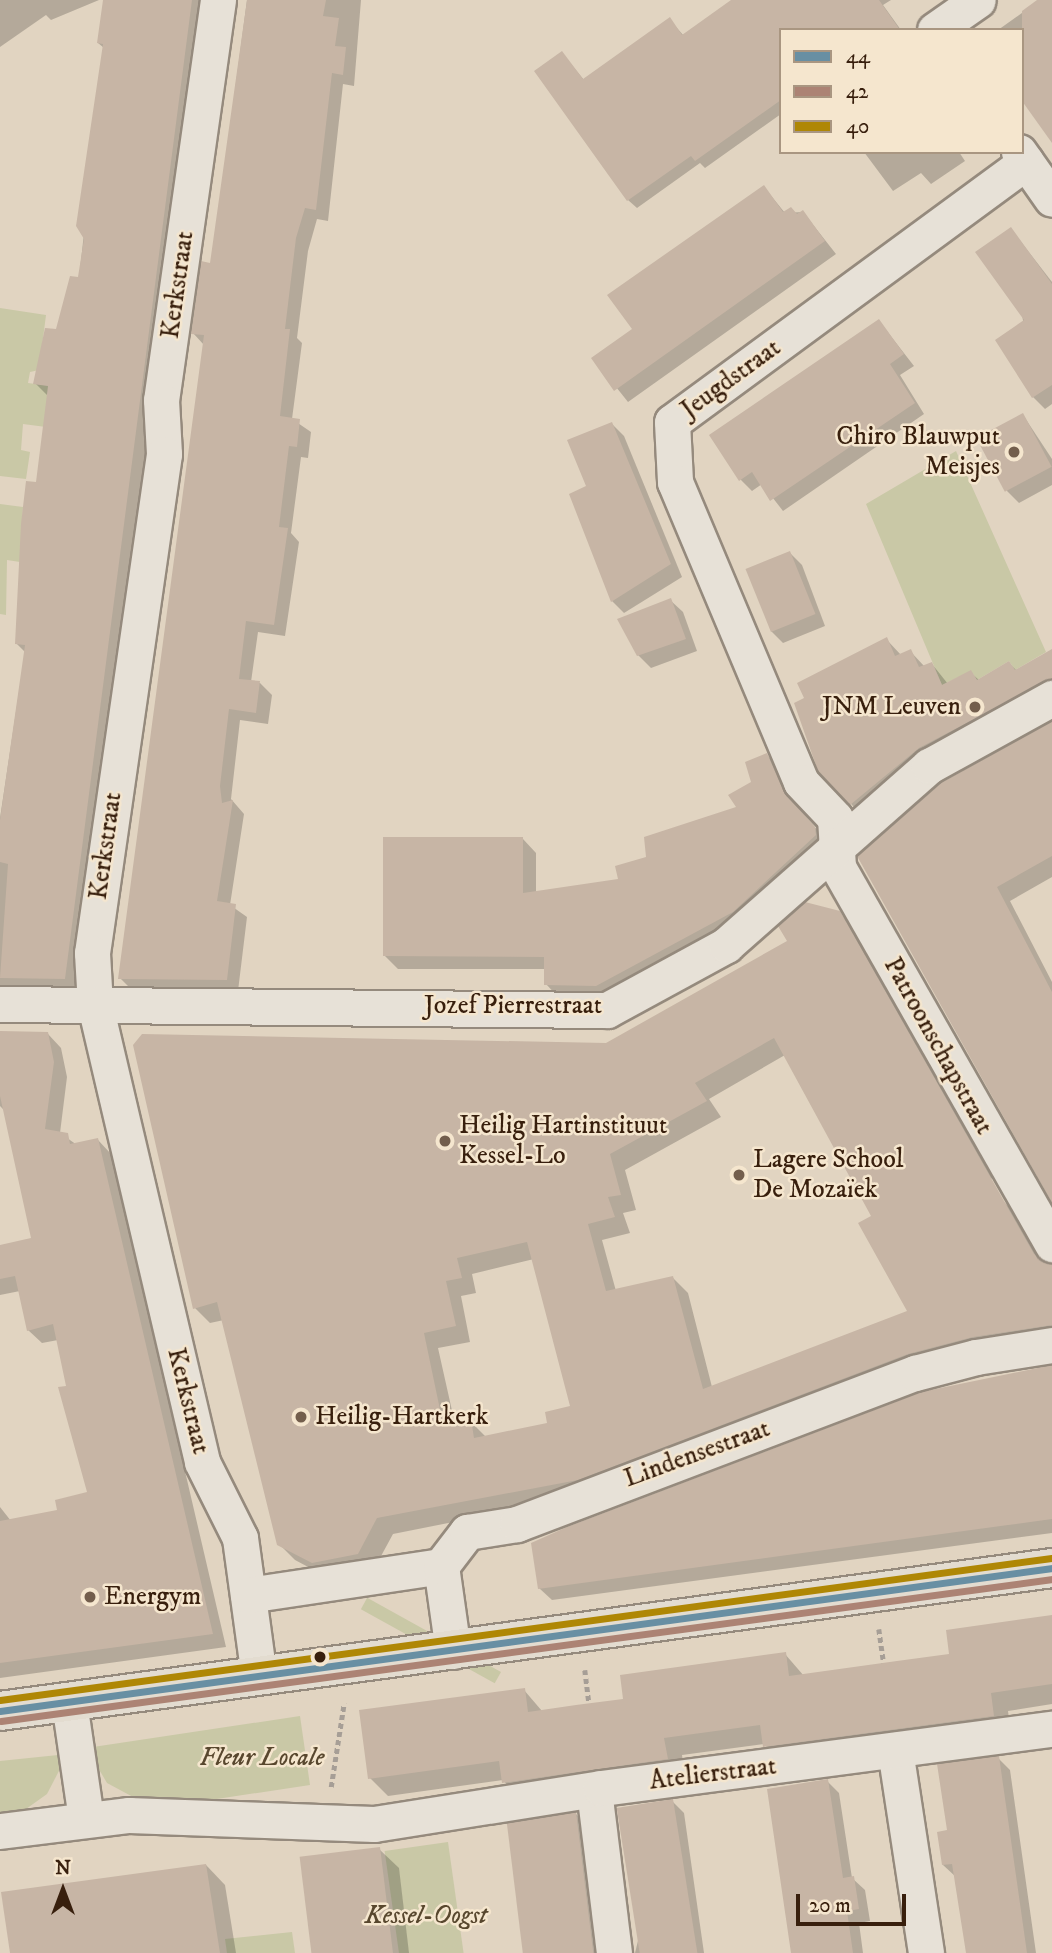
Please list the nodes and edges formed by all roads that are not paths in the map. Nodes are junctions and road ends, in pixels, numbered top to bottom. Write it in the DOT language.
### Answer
graph roads {
  1 [pos="218,0"];
  2 [pos="978,0"];
  3 [pos="938,28"];
  4 [pos="1022,157"];
  5 [pos="1052,199"];
  6 [pos="1052,698"];
  7 [pos="838,844"];
  8 [pos="0,1004"];
  9 [pos="95,1005"];
  10 [pos="1052,1244"];
  11 [pos="1052,1345"];
  12 [pos="441,1566"];
  13 [pos="1052,1568"];
  14 [pos="248,1595"];
  15 [pos="453,1651"];
  16 [pos="259,1676"];
  17 [pos="69,1702"];
  18 [pos="0,1712"];
  19 [pos="1052,1728"];
  20 [pos="895,1750"];
  21 [pos="594,1790"];
  22 [pos="86,1819"];
  23 [pos="0,1831"];
  24 [pos="614,1953"];
  25 [pos="926,1953"];
  1 -- 9 [label="street, Kerkstraat"];
  2 -- 3 [label="street"];
  4 -- 5 [label="street"];
  4 -- 7 [label="street, Jeugdstraat"];
  6 -- 7 [label="street, Jozef Pierrestraat"];
  7 -- 9 [label="street, Jozef Pierrestraat"];
  7 -- 10 [label="street, Patroonschapstraat"];
  8 -- 9 [label="street, Jozef Pierrestraat"];
  9 -- 14 [label="street, Kerkstraat"];
  11 -- 12 [label="street, Lindensestraat"];
  12 -- 14 [label="street"];
  12 -- 15 [label="street"];
  13 -- 15 [label="main road"];
  14 -- 16 [label="street, Kerkstraat"];
  15 -- 16 [label="main road"];
  16 -- 17 [label="main road"];
  17 -- 18 [label="main road"];
  17 -- 22 [label="street"];
  19 -- 20 [label="street, Atelierstraat"];
  20 -- 21 [label="street, Atelierstraat"];
  20 -- 25 [label="street"];
  21 -- 22 [label="street, Atelierstraat"];
  21 -- 24 [label="street"];
  22 -- 23 [label="street, Atelierstraat"];
}
